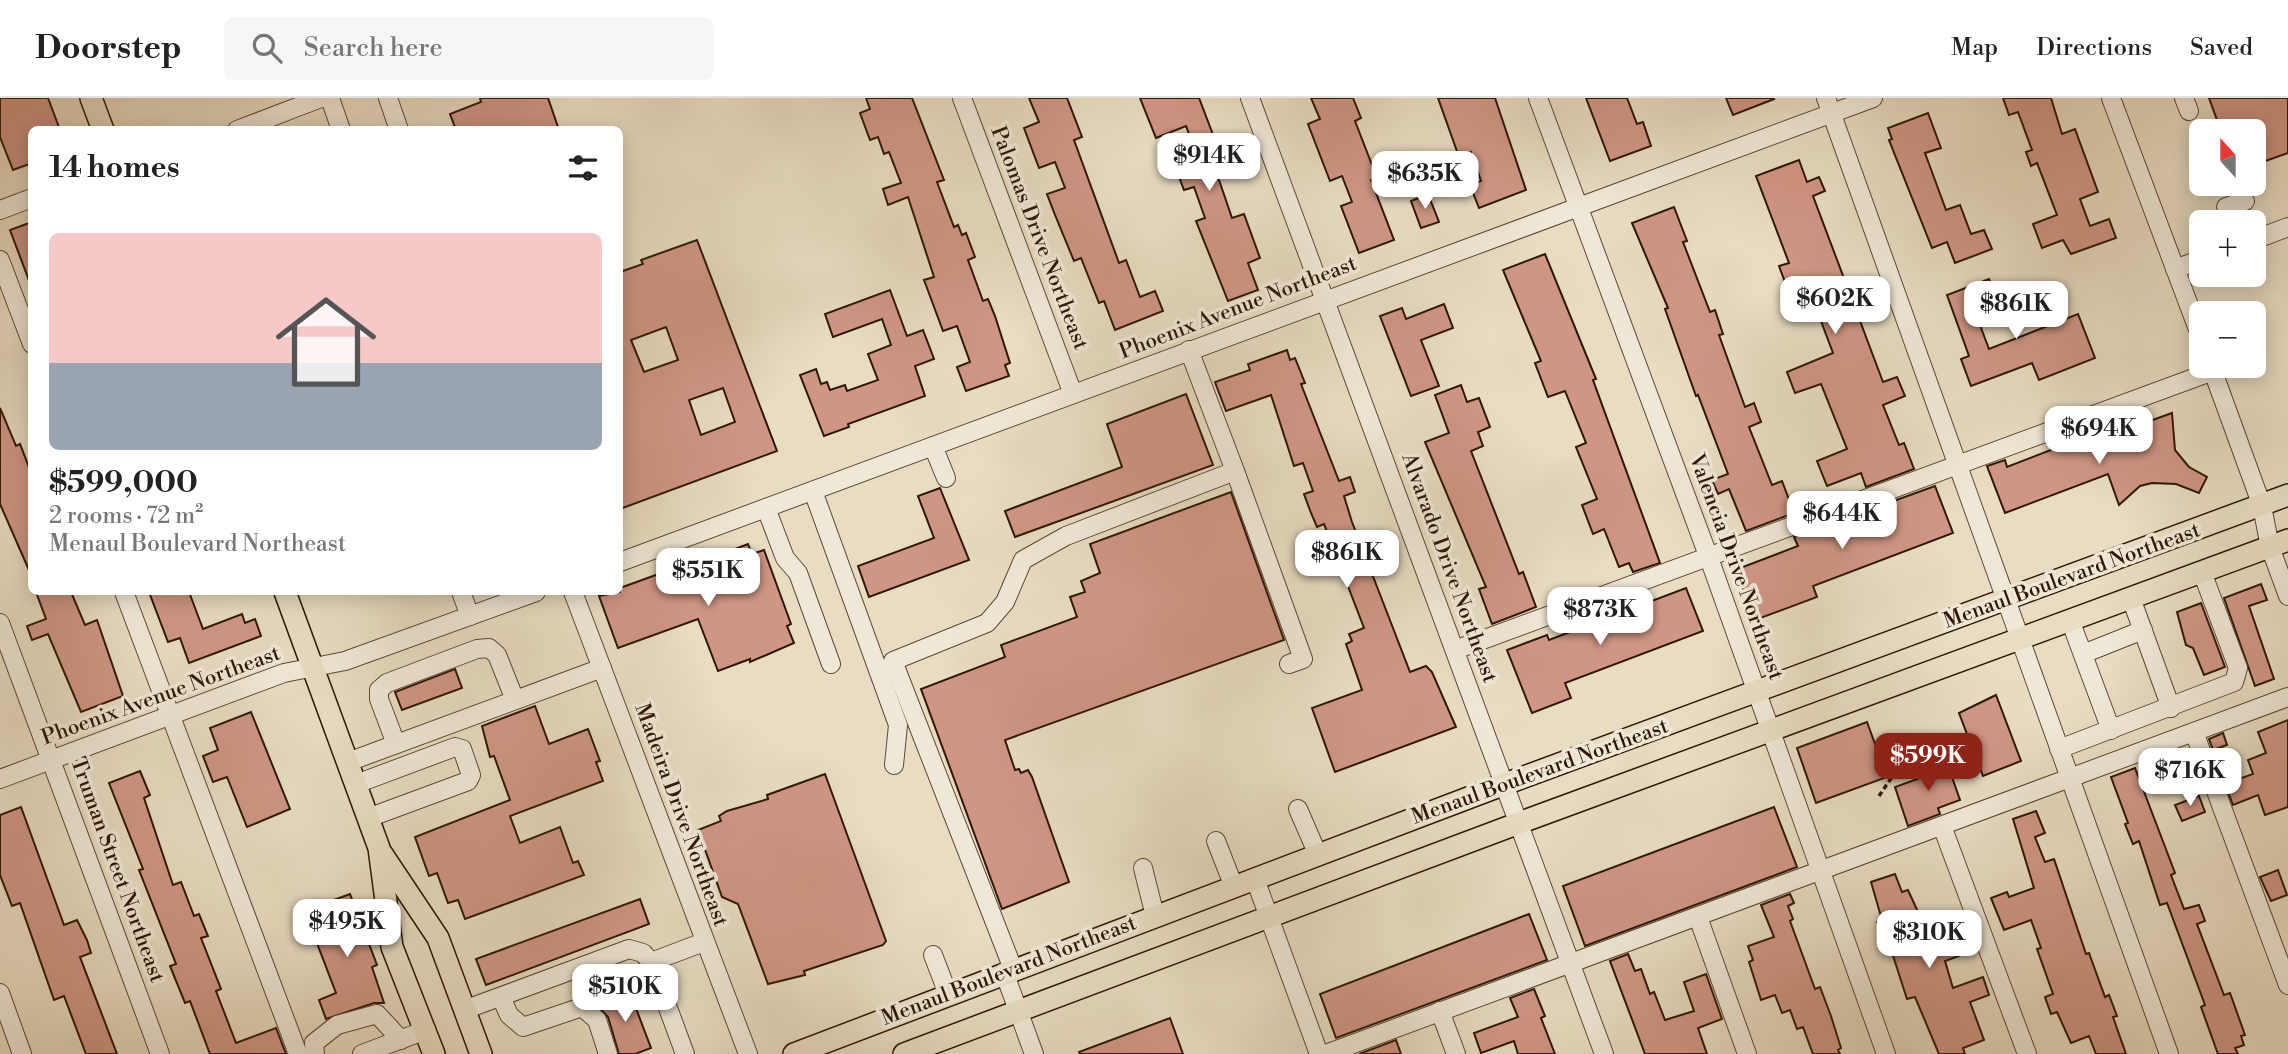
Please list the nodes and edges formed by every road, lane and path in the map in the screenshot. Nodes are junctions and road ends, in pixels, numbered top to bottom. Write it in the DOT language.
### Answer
graph roads {
  1 [pos="91,98"];
  2 [pos="321,98"];
  3 [pos="330,98"];
  4 [pos="388,98"];
  5 [pos="962,98"];
  6 [pos="1250,98"];
  7 [pos="1538,98"];
  8 [pos="1873,98"];
  9 [pos="2111,98"];
  10 [pos="1829,106"];
  11 [pos="102,126"];
  12 [pos="248,126"];
  13 [pos="340,126"];
  14 [pos="398,126"];
  15 [pos="28,200"];
  16 [pos="2245,201"];
  17 [pos="1578,208"];
  18 [pos="2226,208"];
  19 [pos="0,210"];
  20 [pos="2288,227"];
  21 [pos="2266,235"];
  22 [pos="0,260"];
  23 [pos="2189,264"];
  24 [pos="2175,269"];
  25 [pos="1326,299"];
  26 [pos="2189,306"];
  27 [pos="28,334"];
  28 [pos="1189,350"];
  29 [pos="2189,378"];
  30 [pos="2215,378"];
  31 [pos="1073,394"];
  32 [pos="933,446"];
  33 [pos="1958,465"];
  34 [pos="1235,471"];
  35 [pos="946,478"];
  36 [pos="813,491"];
  37 [pos="2288,495"];
  38 [pos="2262,506"];
  39 [pos="766,508"];
  40 [pos="2279,544"];
  41 [pos="1709,558"];
  42 [pos="623,561"];
  43 [pos="2202,572"];
  44 [pos="125,595"];
  45 [pos="286,595"];
  46 [pos="462,595"];
  47 [pos="528,595"];
  48 [pos="574,595"];
  49 [pos="2288,596"];
  50 [pos="2131,598"];
  51 [pos="2007,599"];
  52 [pos="470,616"];
  53 [pos="2070,620"];
  54 [pos="0,623"];
  55 [pos="2143,630"];
  56 [pos="2020,638"];
  57 [pos="1455,650"];
  58 [pos="2083,654"];
  59 [pos="831,664"];
  60 [pos="1289,664"];
  61 [pos="315,667"];
  62 [pos="601,668"];
  63 [pos="1757,693"];
  64 [pos="2288,697"];
  65 [pos="515,700"];
  66 [pos="2171,708"];
  67 [pos="170,716"];
  68 [pos="2111,730"];
  69 [pos="1770,732"];
  70 [pos="2194,732"];
  71 [pos="396,744"];
  72 [pos="2059,748"];
  73 [pos="52,759"];
  74 [pos="348,762"];
  75 [pos="894,765"];
  76 [pos="1896,771"];
  77 [pos="2070,778"];
  78 [pos="0,779"];
  79 [pos="356,784"];
  80 [pos="1505,784"];
  81 [pos="1879,796"];
  82 [pos="1298,810"];
  83 [pos="368,818"];
  84 [pos="1519,823"];
  85 [pos="1942,826"];
  86 [pos="1216,841"];
  87 [pos="379,848"];
  88 [pos="1318,855"];
  89 [pos="1143,868"];
  90 [pos="1819,872"];
  91 [pos="1255,879"];
  92 [pos="1234,887"];
  93 [pos="1155,916"];
  94 [pos="1698,917"];
  95 [pos="1269,918"];
  96 [pos="704,942"];
  97 [pos="933,955"];
  98 [pos="651,962"];
  99 [pos="1570,963"];
  100 [pos="1009,971"];
  101 [pos="2288,985"];
  102 [pos="0,993"];
  103 [pos="948,994"];
  104 [pos="501,997"];
  105 [pos="464,1010"];
  106 [pos="1016,1010"];
  107 [pos="1440,1011"];
  108 [pos="881,1019"];
  109 [pos="426,1030"];
  110 [pos="401,1040"];
  111 [pos="679,1052"];
  112 [pos="22,1054"];
  113 [pos="160,1054"];
  114 [pos="298,1054"];
  115 [pos="315,1054"];
  116 [pos="362,1054"];
  117 [pos="434,1054"];
  118 [pos="481,1054"];
  119 [pos="608,1054"];
  120 [pos="748,1054"];
  121 [pos="794,1054"];
  122 [pos="832,1054"];
  123 [pos="904,1054"];
  124 [pos="1034,1054"];
  125 [pos="1319,1054"];
  126 [pos="1326,1054"];
  127 [pos="1456,1054"];
  128 [pos="1604,1054"];
  129 [pos="1747,1054"];
  130 [pos="1886,1054"];
  131 [pos="2027,1054"];
  132 [pos="2169,1054"];
  1 -- 11 [label="main road"];
  2 -- 12 [label="street"];
  3 -- 13 [label="street"];
  4 -- 14 [label="street"];
  5 -- 31 [label="street, Palomas Drive Northeast"];
  6 -- 25 [label="street, Alvarado Drive Northeast"];
  7 -- 17 [label="street, Valencia Drive Northeast"];
  8 -- 10 [label="street, Phoenix Avenue Northeast"];
  9 -- 24 [label="street"];
  10 -- 17 [label="street, Phoenix Avenue Northeast"];
  10 -- 33 [label="street"];
  15 -- 19 [label="street"];
  16 -- 18 [label="street"];
  17 -- 25 [label="street, Phoenix Avenue Northeast"];
  17 -- 41 [label="street, Valencia Drive Northeast"];
  20 -- 21 [label="street"];
  22 -- 27 [label="street"];
  23 -- 24 [label="street"];
  24 -- 26 [label="street"];
  25 -- 28 [label="street, Phoenix Avenue Northeast"];
  25 -- 57 [label="street, Alvarado Drive Northeast"];
  28 -- 31 [label="street, Phoenix Avenue Northeast"];
  28 -- 34 [label="street"];
  29 -- 33 [label="street"];
  30 -- 38 [label="street"];
  31 -- 32 [label="street, Phoenix Avenue Northeast"];
  32 -- 35 [label="street"];
  32 -- 36 [label="street, Phoenix Avenue Northeast"];
  33 -- 41 [label="street"];
  33 -- 51 [label="street"];
  34 -- 60 [label="street"];
  34 -- 100 [label="street"];
  36 -- 39 [label="street, Phoenix Avenue Northeast"];
  36 -- 75 [label="street"];
  37 -- 38 [label="main road, Menaul Boulevard Northeast"];
  38 -- 40 [label="street"];
  38 -- 51 [label="main road, Menaul Boulevard Northeast"];
  39 -- 42 [label="street, Phoenix Avenue Northeast"];
  39 -- 59 [label="street"];
  40 -- 43 [label="main road, Menaul Boulevard Northeast"];
  40 -- 49 [label="street"];
  41 -- 57 [label="street"];
  41 -- 63 [label="street, Valencia Drive Northeast"];
  43 -- 50 [label="main road, Menaul Boulevard Northeast"];
  43 -- 66 [label="street"];
  44 -- 67 [label="street"];
  45 -- 61 [label="main road"];
  46 -- 52 [label="street"];
  47 -- 52 [label="street, Phoenix Avenue Northeast"];
  48 -- 62 [label="street, Madeira Drive Northeast"];
  50 -- 53 [label="main road, Menaul Boulevard Northeast"];
  50 -- 55 [label="street"];
  51 -- 56 [label="street"];
  51 -- 63 [label="main road, Menaul Boulevard Northeast"];
  52 -- 61 [label="street, Phoenix Avenue Northeast"];
  53 -- 56 [label="main road, Menaul Boulevard Northeast"];
  53 -- 58 [label="street"];
  54 -- 73 [label="street, Truman Street Northeast"];
  55 -- 58 [label="street"];
  55 -- 66 [label="street"];
  56 -- 69 [label="main road, Menaul Boulevard Northeast"];
  56 -- 72 [label="street"];
  57 -- 80 [label="street, Alvarado Drive Northeast"];
  58 -- 68 [label="street"];
  61 -- 67 [label="street, Phoenix Avenue Northeast"];
  61 -- 74 [label="main road"];
  62 -- 65 [label="street"];
  62 -- 96 [label="street, Madeira Drive Northeast"];
  63 -- 69 [label="street, Valencia Drive Northeast"];
  63 -- 80 [label="main road, Menaul Boulevard Northeast"];
  64 -- 70 [label="street"];
  65 -- 71 [label="street"];
  65 -- 71 [label="street"];
  66 -- 68 [label="street"];
  67 -- 73 [label="street, Phoenix Avenue Northeast"];
  67 -- 114 [label="street"];
  68 -- 72 [label="street"];
  69 -- 84 [label="main road, Menaul Boulevard Northeast"];
  69 -- 90 [label="street, Valencia Drive Northeast"];
  70 -- 77 [label="street"];
  70 -- 101 [label="street"];
  71 -- 74 [label="street"];
  72 -- 77 [label="street"];
  73 -- 78 [label="street, Phoenix Avenue Northeast"];
  73 -- 113 [label="street, Truman Street Northeast"];
  74 -- 79 [label="main road"];
  76 -- 81 [label="path"];
  77 -- 85 [label="street"];
  77 -- 132 [label="street"];
  79 -- 83 [label="main road"];
  79 -- 83 [label="street"];
  80 -- 84 [label="street, Alvarado Drive Northeast"];
  80 -- 88 [label="main road, Menaul Boulevard Northeast"];
  82 -- 88 [label="street"];
  83 -- 87 [label="main road"];
  84 -- 95 [label="main road, Menaul Boulevard Northeast"];
  84 -- 99 [label="street, Alvarado Drive Northeast"];
  85 -- 90 [label="street"];
  85 -- 131 [label="street"];
  86 -- 92 [label="street"];
  87 -- 105 [label="main road"];
  87 -- 109 [label="main road"];
  88 -- 91 [label="main road, Menaul Boulevard Northeast"];
  89 -- 93 [label="street"];
  90 -- 94 [label="street"];
  90 -- 130 [label="street, Valencia Drive Northeast"];
  91 -- 92 [label="main road, Menaul Boulevard Northeast"];
  91 -- 95 [label="street"];
  92 -- 93 [label="main road, Menaul Boulevard Northeast"];
  93 -- 100 [label="main road, Menaul Boulevard Northeast"];
  94 -- 99 [label="street"];
  94 -- 129 [label="street"];
  95 -- 106 [label="main road, Menaul Boulevard Northeast"];
  95 -- 125 [label="street"];
  96 -- 98 [label="street"];
  96 -- 120 [label="street, Madeira Drive Northeast"];
  97 -- 103 [label="street"];
  98 -- 104 [label="street"];
  98 -- 111 [label="street"];
  99 -- 107 [label="street"];
  99 -- 128 [label="street, Alvarado Drive Northeast"];
  100 -- 103 [label="main road, Menaul Boulevard Northeast"];
  100 -- 106 [label="street"];
  102 -- 112 [label="street"];
  103 -- 108 [label="main road, Menaul Boulevard Northeast"];
  104 -- 105 [label="street"];
  104 -- 119 [label="street"];
  105 -- 118 [label="main road"];
  106 -- 123 [label="main road, Menaul Boulevard Northeast"];
  106 -- 124 [label="street"];
  107 -- 126 [label="street"];
  107 -- 127 [label="street"];
  108 -- 121 [label="main road, Menaul Boulevard Northeast"];
  108 -- 122 [label="main road"];
  109 -- 110 [label="street"];
  109 -- 117 [label="main road"];
  110 -- 115 [label="street"];
  110 -- 116 [label="street"];
}
